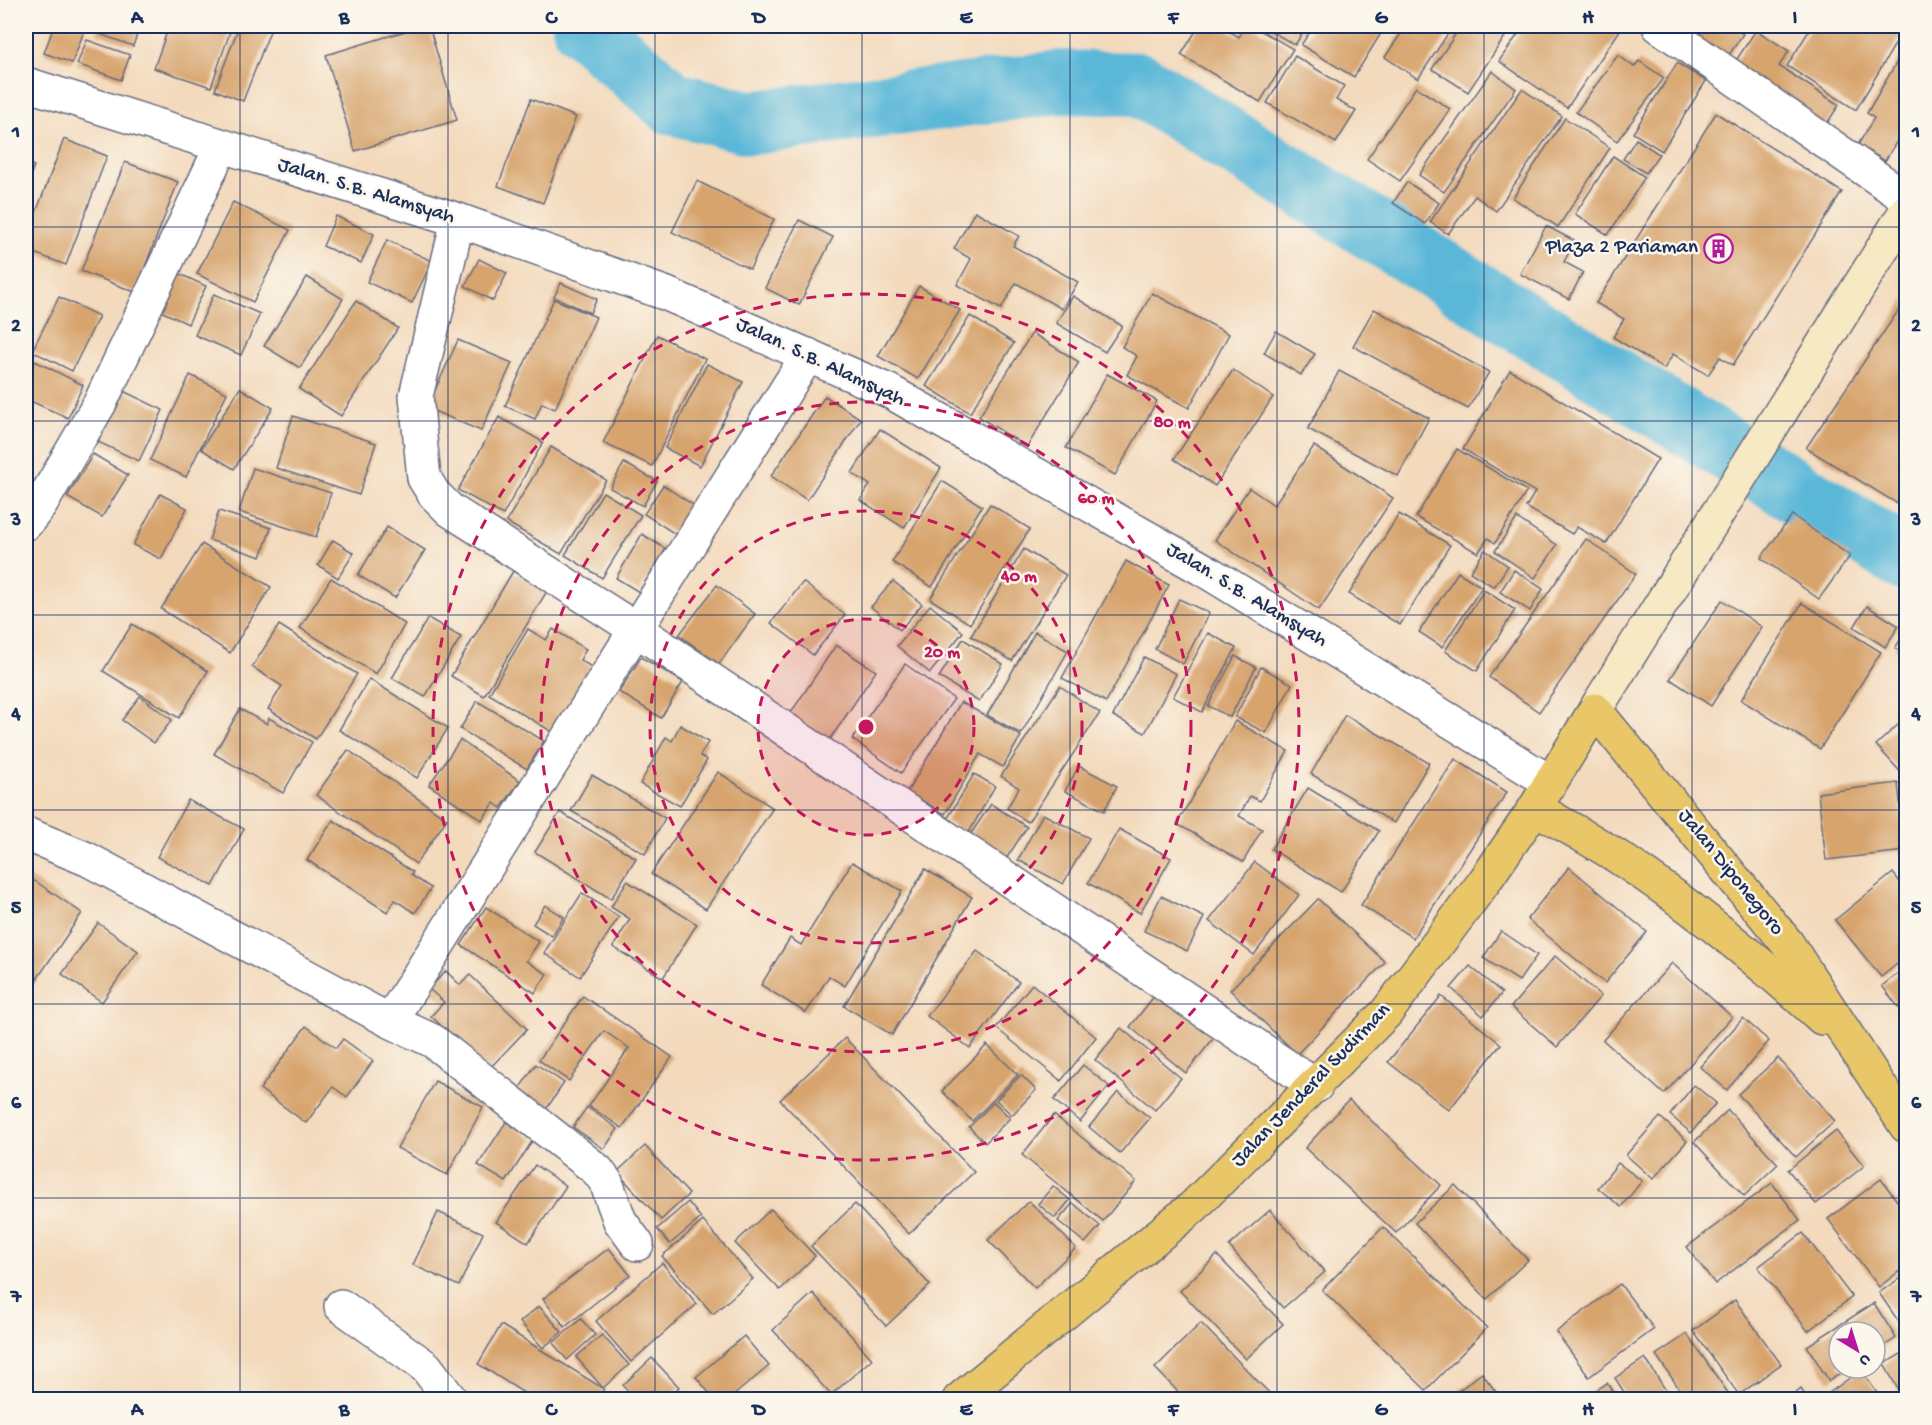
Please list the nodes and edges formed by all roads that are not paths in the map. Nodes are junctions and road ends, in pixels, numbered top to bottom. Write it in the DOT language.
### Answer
graph roads {
  1 [pos="1659,26"];
  2 [pos="26,84"];
  3 [pos="221,147"];
  4 [pos="1906,198"];
  5 [pos="1906,211"];
  6 [pos="458,220"];
  7 [pos="808,355"];
  8 [pos="26,523"];
  9 [pos="637,630"];
  10 [pos="1595,710"];
  11 [pos="1542,795"];
  12 [pos="26,834"];
  13 [pos="390,1021"];
  14 [pos="1853,1044"];
  15 [pos="1316,1086"];
  16 [pos="1906,1126"];
  17 [pos="637,1244"];
  18 [pos="341,1306"];
  19 [pos="451,1400"];
  20 [pos="959,1400"];
  1 -- 4 [label="street"];
  2 -- 3 [label="street, Jalan. S.B. Alamsyah"];
  3 -- 6 [label="street, Jalan. S.B. Alamsyah"];
  3 -- 8 [label="street"];
  5 -- 10 [label="main road"];
  6 -- 7 [label="street, Jalan. S.B. Alamsyah"];
  6 -- 9 [label="street"];
  7 -- 9 [label="street"];
  7 -- 11 [label="street, Jalan. S.B. Alamsyah"];
  9 -- 13 [label="street"];
  9 -- 15 [label="street"];
  10 -- 11 [label="main road, Jalan Jenderal Sudirman"];
  10 -- 14 [label="main road, Jalan Diponegoro"];
  11 -- 14 [label="main road, Jalan Diponegoro"];
  11 -- 15 [label="main road, Jalan Jenderal Sudirman"];
  12 -- 13 [label="street"];
  13 -- 17 [label="street"];
  14 -- 16 [label="main road, Jalan Diponegoro"];
  15 -- 20 [label="main road, Jalan Jenderal Sudirman"];
  18 -- 19 [label="street"];
}
